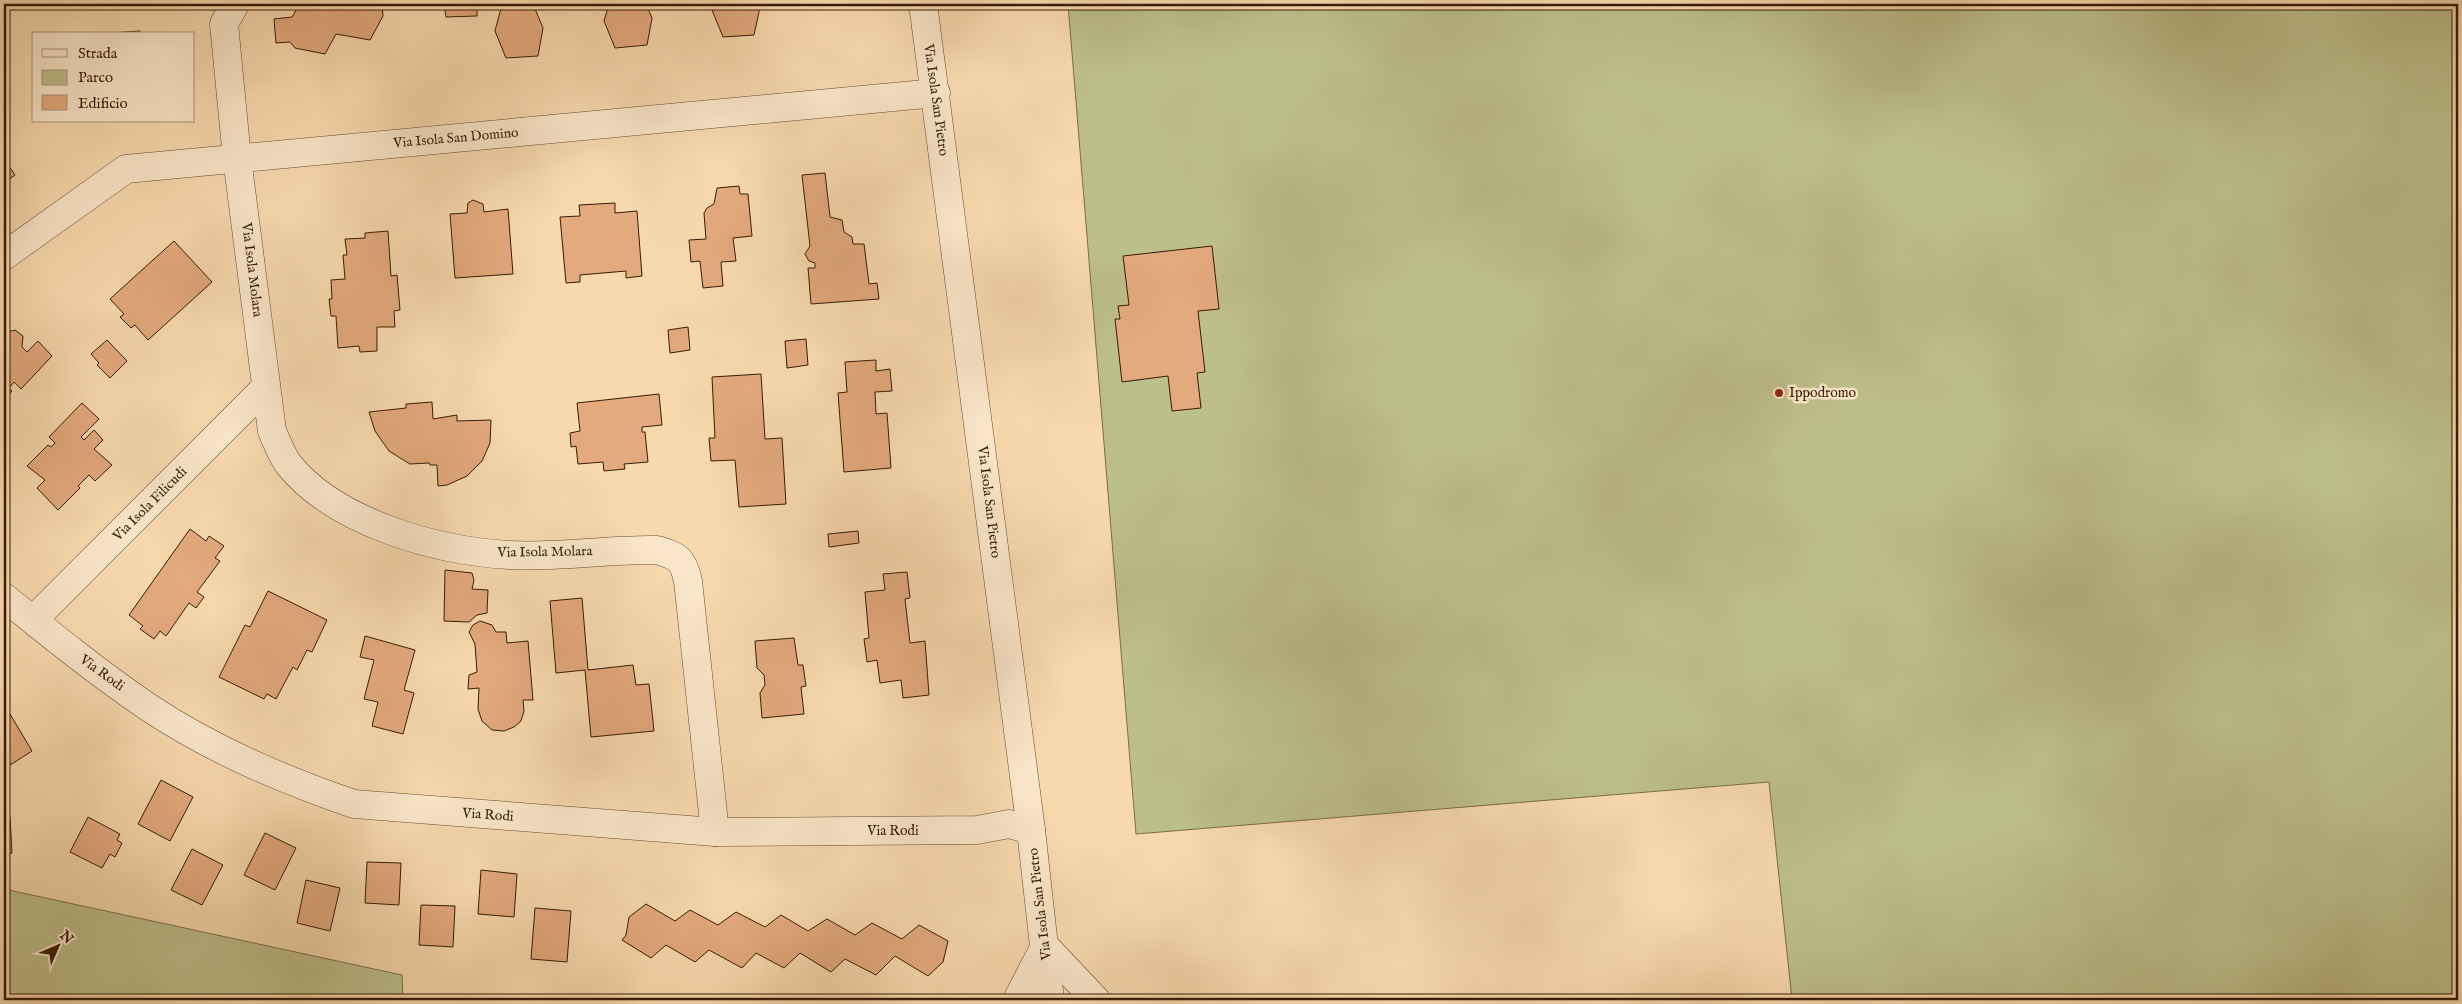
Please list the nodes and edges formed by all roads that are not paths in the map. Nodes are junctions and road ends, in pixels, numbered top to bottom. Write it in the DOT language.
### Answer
graph roads {
  1 [pos="235,4"];
  2 [pos="923,4"];
  3 [pos="936,92"];
  4 [pos="237,158"];
  5 [pos="4,256"];
  6 [pos="266,388"];
  7 [pos="4,597"];
  8 [pos="33,620"];
  9 [pos="1031,830"];
  10 [pos="715,832"];
  11 [pos="1045,946"];
  12 [pos="1017,1000"];
  13 [pos="1050,1000"];
  14 [pos="1096,1000"];
  1 -- 4 [label="street, Via Isola Molara"];
  2 -- 3 [label="street, Via Isola San Pietro"];
  3 -- 4 [label="street, Via Isola San Domino"];
  3 -- 9 [label="street, Via Isola San Pietro"];
  4 -- 5 [label="street, Via Isola San Domino"];
  4 -- 6 [label="street, Via Isola Molara"];
  6 -- 8 [label="street, Via Isola Filicudi"];
  6 -- 10 [label="street, Via Isola Molara"];
  7 -- 8 [label="street, Via Rodi"];
  8 -- 10 [label="street, Via Rodi"];
  9 -- 10 [label="street, Via Rodi"];
  9 -- 11 [label="street, Via Isola San Pietro"];
  11 -- 12 [label="street"];
  11 -- 13 [label="street, Via Isola San Pietro"];
  11 -- 14 [label="street"];
}
